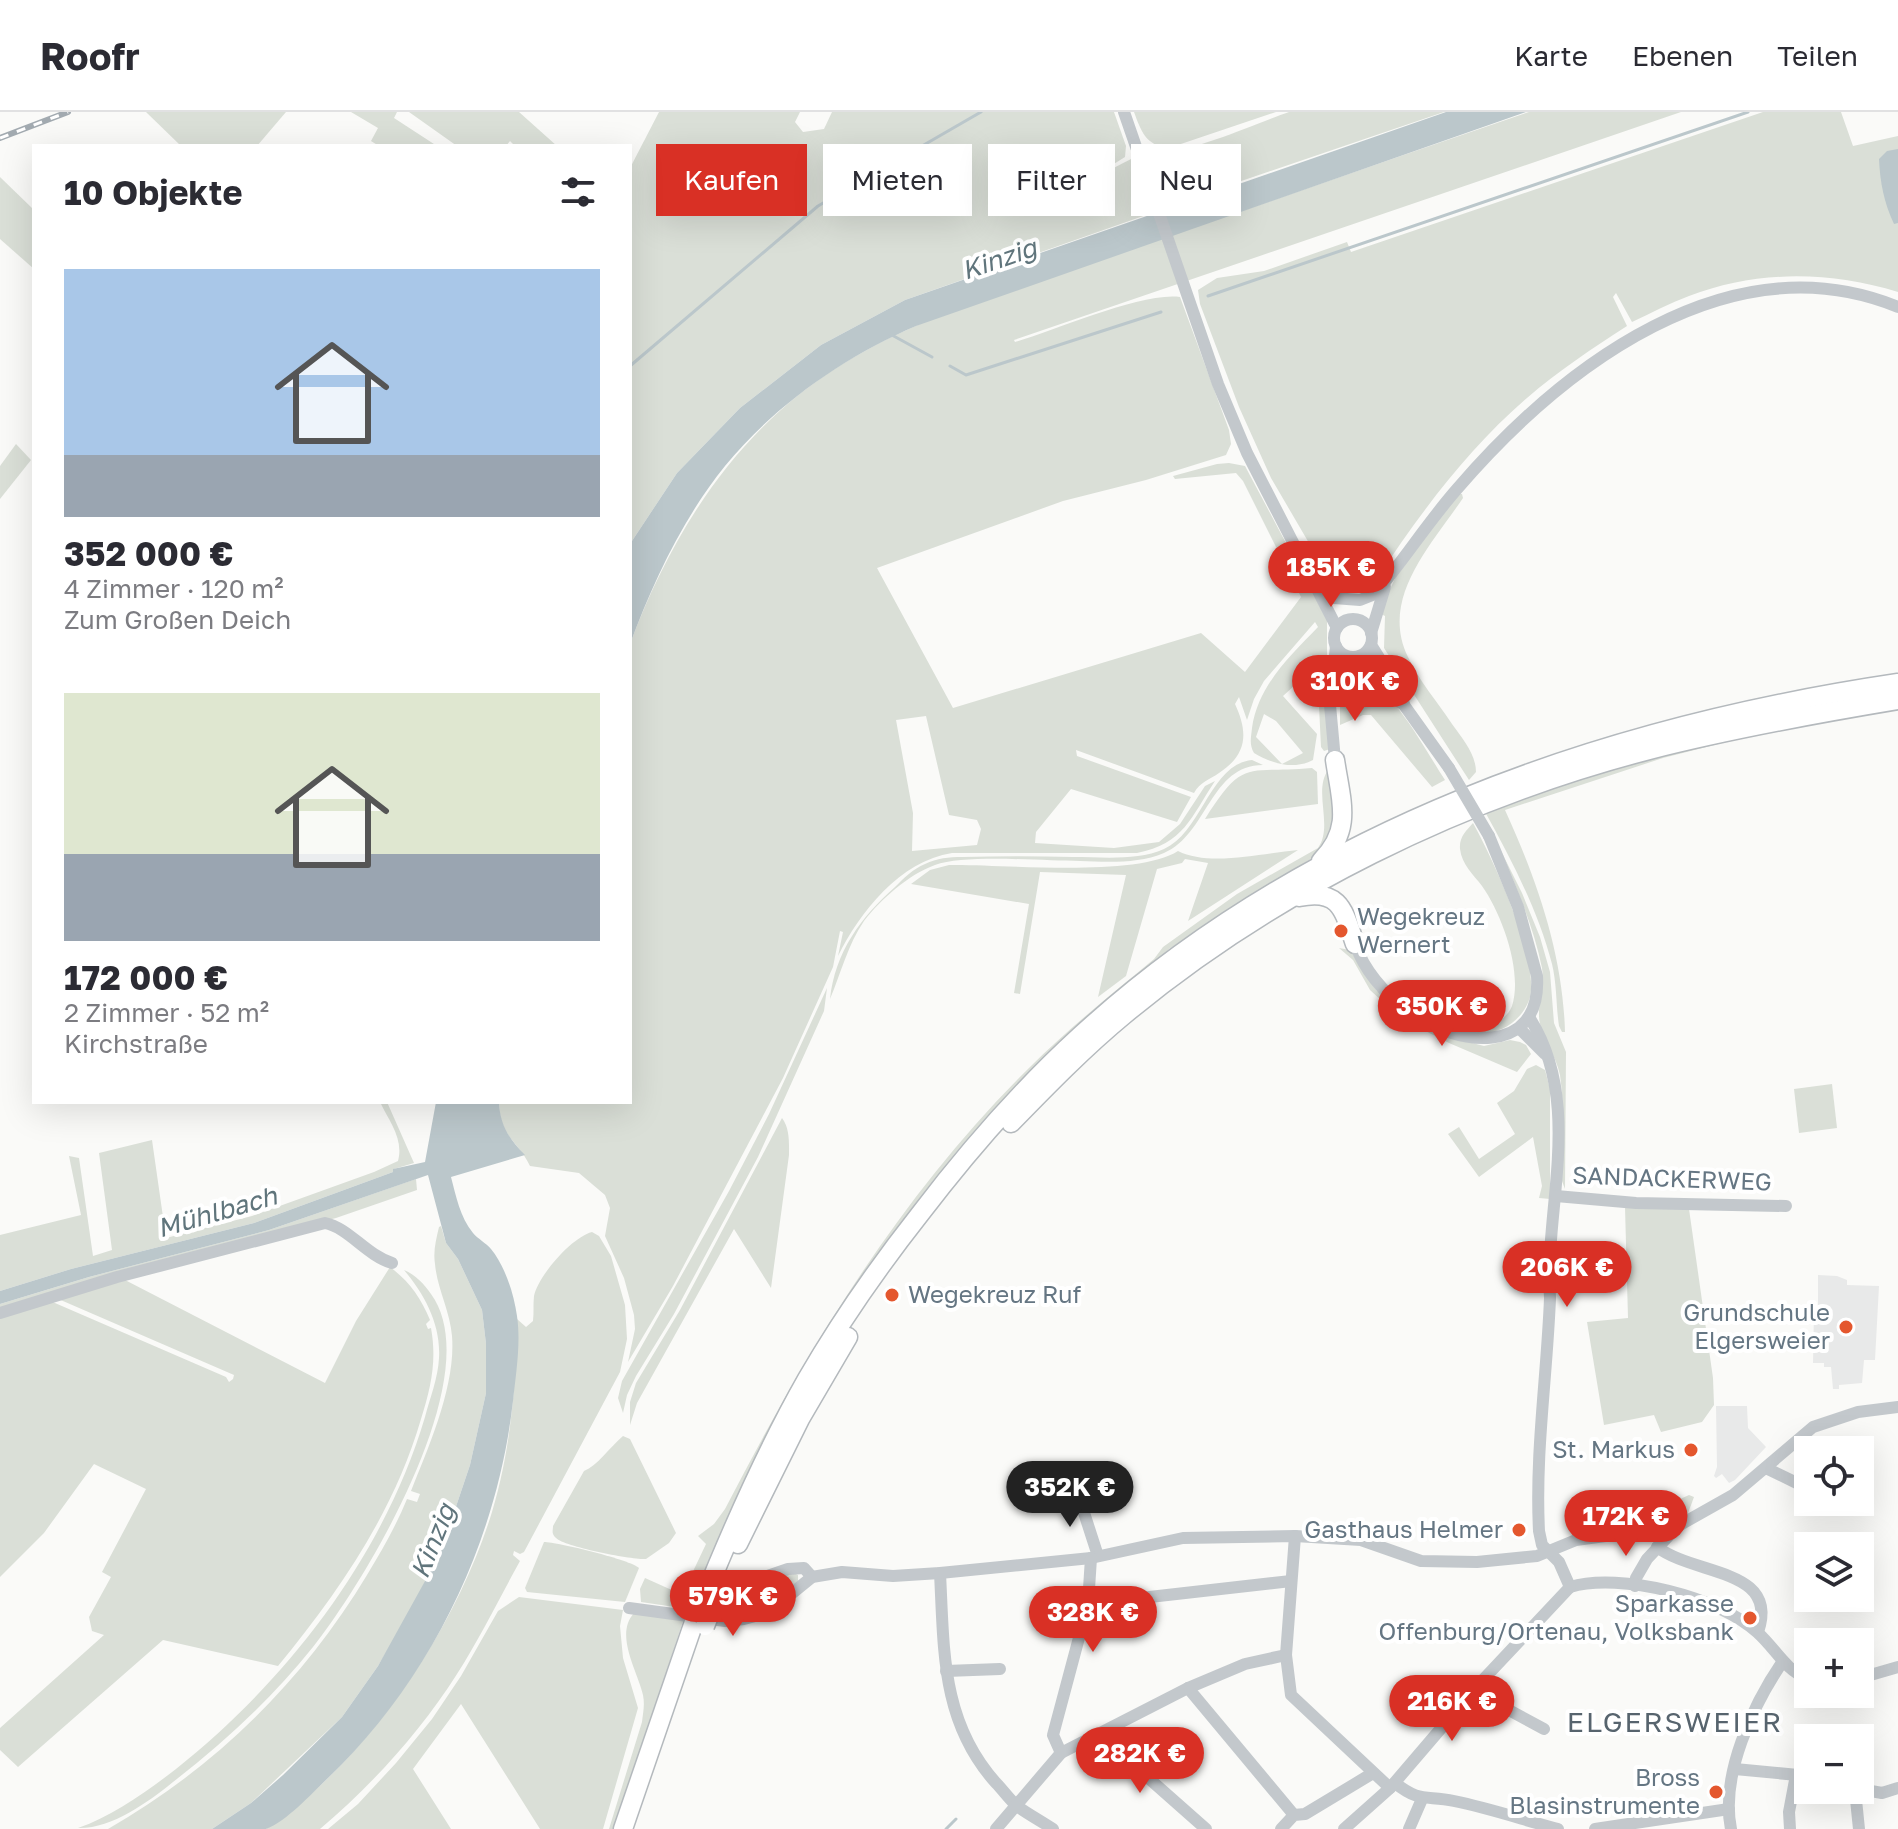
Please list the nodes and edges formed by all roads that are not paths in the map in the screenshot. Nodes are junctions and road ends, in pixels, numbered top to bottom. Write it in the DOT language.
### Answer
graph roads {
  1 [pos="1124,112"];
  2 [pos="1898,307"];
  3 [pos="1311,573"];
  4 [pos="1389,577"];
  5 [pos="1375,594"];
  6 [pos="1334,598"];
  7 [pos="1353,620"];
  8 [pos="1337,628"];
  9 [pos="1371,639"];
  10 [pos="1336,646"];
  11 [pos="1357,657"];
  12 [pos="1374,672"];
  13 [pos="1343,678"];
  14 [pos="1898,683"];
  15 [pos="1898,700"];
  16 [pos="1404,705"];
  17 [pos="1335,760"];
  18 [pos="1313,870"];
  19 [pos="1289,899"];
  20 [pos="1355,944"];
  21 [pos="1529,1017"];
  22 [pos="1519,1028"];
  23 [pos="1546,1055"];
  24 [pos="1556,1196"];
  25 [pos="1786,1206"];
  26 [pos="392,1263"];
  27 [pos="0,1313"];
  28 [pos="1898,1407"];
  29 [pos="1766,1468"];
  30 [pos="1794,1482"];
  31 [pos="1077,1491"];
  32 [pos="1295,1536"];
  33 [pos="1667,1536"];
  34 [pos="1657,1547"];
  35 [pos="1548,1552"];
  36 [pos="1094,1557"];
  37 [pos="940,1573"];
  38 [pos="812,1577"];
  39 [pos="744,1580"];
  40 [pos="1291,1581"];
  41 [pos="1635,1586"];
  42 [pos="1570,1587"];
  43 [pos="1088,1604"];
  44 [pos="707,1605"];
  45 [pos="629,1608"];
  46 [pos="700,1624"];
  47 [pos="1758,1632"];
  48 [pos="1286,1655"];
  49 [pos="1783,1661"];
  50 [pos="1898,1667"];
  51 [pos="1000,1669"];
  52 [pos="946,1671"];
  53 [pos="1794,1672"];
  54 [pos="1874,1674"];
  55 [pos="1188,1688"];
  56 [pos="1476,1688"];
  57 [pos="1544,1729"];
  58 [pos="1102,1734"];
  59 [pos="1061,1753"];
  60 [pos="1735,1769"];
  61 [pos="1373,1773"];
  62 [pos="1794,1774"];
  63 [pos="1393,1786"];
  64 [pos="1898,1788"];
  65 [pos="1874,1792"];
  66 [pos="1794,1798"];
  67 [pos="1422,1799"];
  68 [pos="1858,1804"];
  69 [pos="1016,1805"];
  70 [pos="1729,1809"];
  71 [pos="1294,1815"];
  72 [pos="1683,1822"];
  73 [pos="1631,1826"];
  74 [pos="623,1829"];
  75 [pos="635,1829"];
  76 [pos="996,1829"];
  77 [pos="1053,1829"];
  78 [pos="1206,1829"];
  79 [pos="1281,1829"];
  80 [pos="1344,1829"];
  81 [pos="1409,1829"];
  82 [pos="1558,1829"];
  83 [pos="1595,1829"];
  84 [pos="1731,1829"];
  85 [pos="1790,1829"];
  86 [pos="1859,1829"];
  1 -- 3 [label="street"];
  2 -- 4 [label="street"];
  3 -- 6 [label="street"];
  3 -- 8 [label="street"];
  4 -- 5 [label="street"];
  4 -- 9 [label="street"];
  5 -- 6 [label="street"];
  5 -- 7 [label="street"];
  6 -- 7 [label="street"];
  7 -- 8 [label="street"];
  7 -- 9 [label="street"];
  8 -- 10 [label="street"];
  9 -- 11 [label="street"];
  9 -- 16 [label="street"];
  10 -- 11 [label="street"];
  10 -- 17 [label="street"];
  11 -- 12 [label="street"];
  11 -- 13 [label="street"];
  12 -- 13 [label="street"];
  12 -- 16 [label="street"];
  13 -- 17 [label="street"];
  14 -- 18 [label="highway"];
  15 -- 19 [label="highway"];
  16 -- 21 [label="street, bridge"];
  17 -- 18 [label="highway"];
  18 -- 44 [label="highway"];
  19 -- 20 [label="highway"];
  19 -- 44 [label="highway"];
  20 -- 22 [label="street"];
  21 -- 22 [label="street"];
  21 -- 23 [label="street"];
  22 -- 23 [label="street"];
  23 -- 24 [label="street"];
  24 -- 25 [label="street, SANDACKERWEG"];
  24 -- 35 [label="street"];
  26 -- 27 [label="street"];
  28 -- 29 [label="street"];
  29 -- 30 [label="street"];
  29 -- 33 [label="street"];
  31 -- 36 [label="street"];
  32 -- 35 [label="street"];
  32 -- 36 [label="street"];
  32 -- 40 [label="street"];
  33 -- 34 [label="street"];
  33 -- 35 [label="street"];
  34 -- 41 [label="street"];
  34 -- 47 [label="street"];
  35 -- 42 [label="street"];
  36 -- 37 [label="street"];
  36 -- 43 [label="street"];
  37 -- 38 [label="street"];
  37 -- 52 [label="street"];
  38 -- 39 [label="street"];
  38 -- 45 [label="street"];
  40 -- 43 [label="street"];
  40 -- 48 [label="street"];
  41 -- 42 [label="street"];
  41 -- 47 [label="street"];
  42 -- 56 [label="street"];
  43 -- 59 [label="street"];
  44 -- 46 [label="highway, bridge"];
  46 -- 74 [label="highway"];
  46 -- 75 [label="highway"];
  47 -- 49 [label="street"];
  48 -- 55 [label="street"];
  48 -- 61 [label="street"];
  49 -- 53 [label="street"];
  49 -- 60 [label="street"];
  50 -- 54 [label="street"];
  51 -- 52 [label="street"];
  52 -- 69 [label="street"];
  55 -- 58 [label="street"];
  55 -- 71 [label="street"];
  56 -- 57 [label="street"];
  56 -- 63 [label="street"];
  58 -- 59 [label="street"];
  58 -- 78 [label="street"];
  59 -- 69 [label="street"];
  60 -- 62 [label="street"];
  60 -- 70 [label="street"];
  61 -- 63 [label="street"];
  61 -- 71 [label="street"];
  63 -- 67 [label="street"];
  63 -- 80 [label="street"];
  64 -- 65 [label="street"];
  66 -- 85 [label="street"];
  67 -- 81 [label="street"];
  67 -- 82 [label="street"];
  68 -- 86 [label="street"];
  69 -- 76 [label="street"];
  69 -- 77 [label="street"];
  70 -- 72 [label="street"];
  70 -- 84 [label="street"];
  71 -- 79 [label="street"];
  72 -- 73 [label="street"];
  73 -- 83 [label="street"];
}
